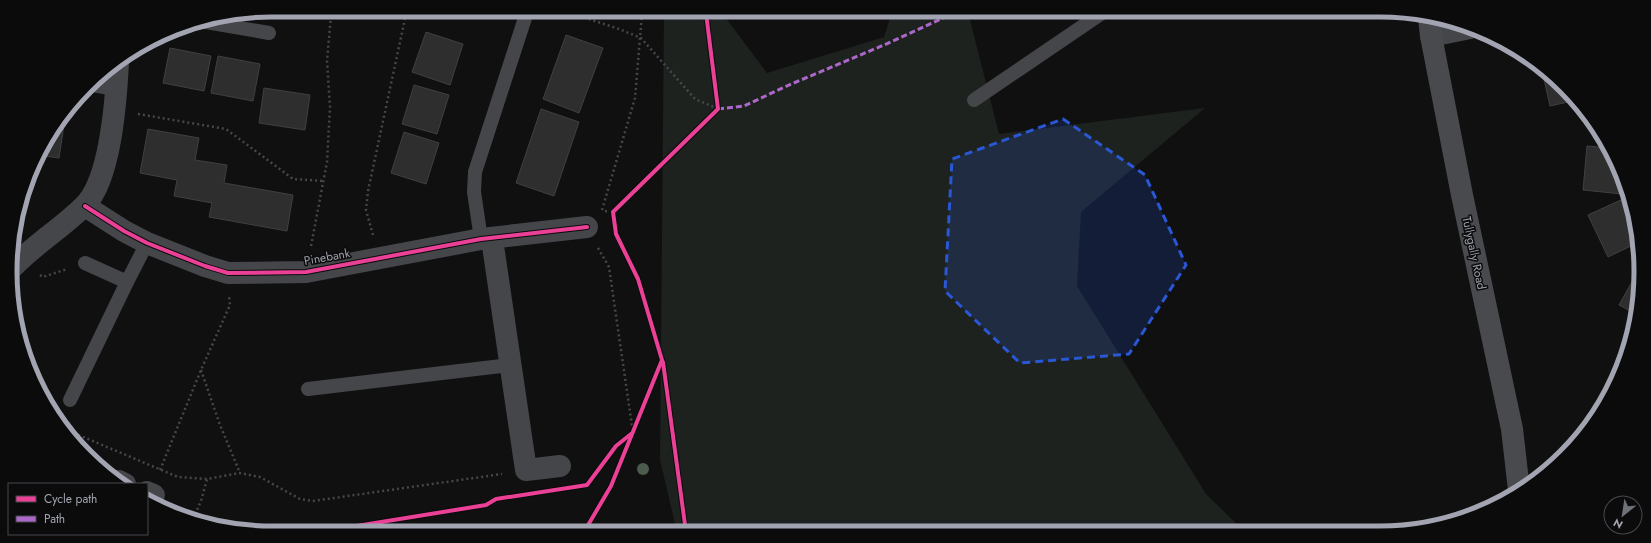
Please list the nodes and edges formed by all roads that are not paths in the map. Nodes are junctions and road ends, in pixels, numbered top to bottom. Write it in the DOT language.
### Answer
graph roads {
  1 [pos="1096,17"];
  2 [pos="525,18"];
  3 [pos="215,24"];
  4 [pos="1430,26"];
  5 [pos="1448,27"];
  6 [pos="269,33"];
  7 [pos="117,70"];
  8 [pos="96,88"];
  9 [pos="115,100"];
  10 [pos="974,100"];
  11 [pos="85,206"];
  12 [pos="587,227"];
  13 [pos="487,239"];
  14 [pos="147,243"];
  15 [pos="18,261"];
  16 [pos="85,263"];
  17 [pos="127,282"];
  18 [pos="510,365"];
  19 [pos="308,389"];
  20 [pos="70,400"];
  21 [pos="560,466"];
  22 [pos="1518,485"];
  1 -- 10 [label="lane"];
  2 -- 13 [label="lane"];
  3 -- 6 [label="lane"];
  4 -- 5 [label="street"];
  4 -- 22 [label="street, Tullygally Road"];
  7 -- 9 [label="street"];
  8 -- 9 [label="lane"];
  9 -- 11 [label="street"];
  11 -- 14 [label="street, Pinebank"];
  11 -- 15 [label="street"];
  12 -- 13 [label="street, Pinebank"];
  13 -- 14 [label="street, Pinebank"];
  13 -- 18 [label="street"];
  14 -- 17 [label="lane"];
  16 -- 17 [label="lane"];
  17 -- 20 [label="lane"];
  18 -- 19 [label="lane"];
  18 -- 21 [label="street"];
}
